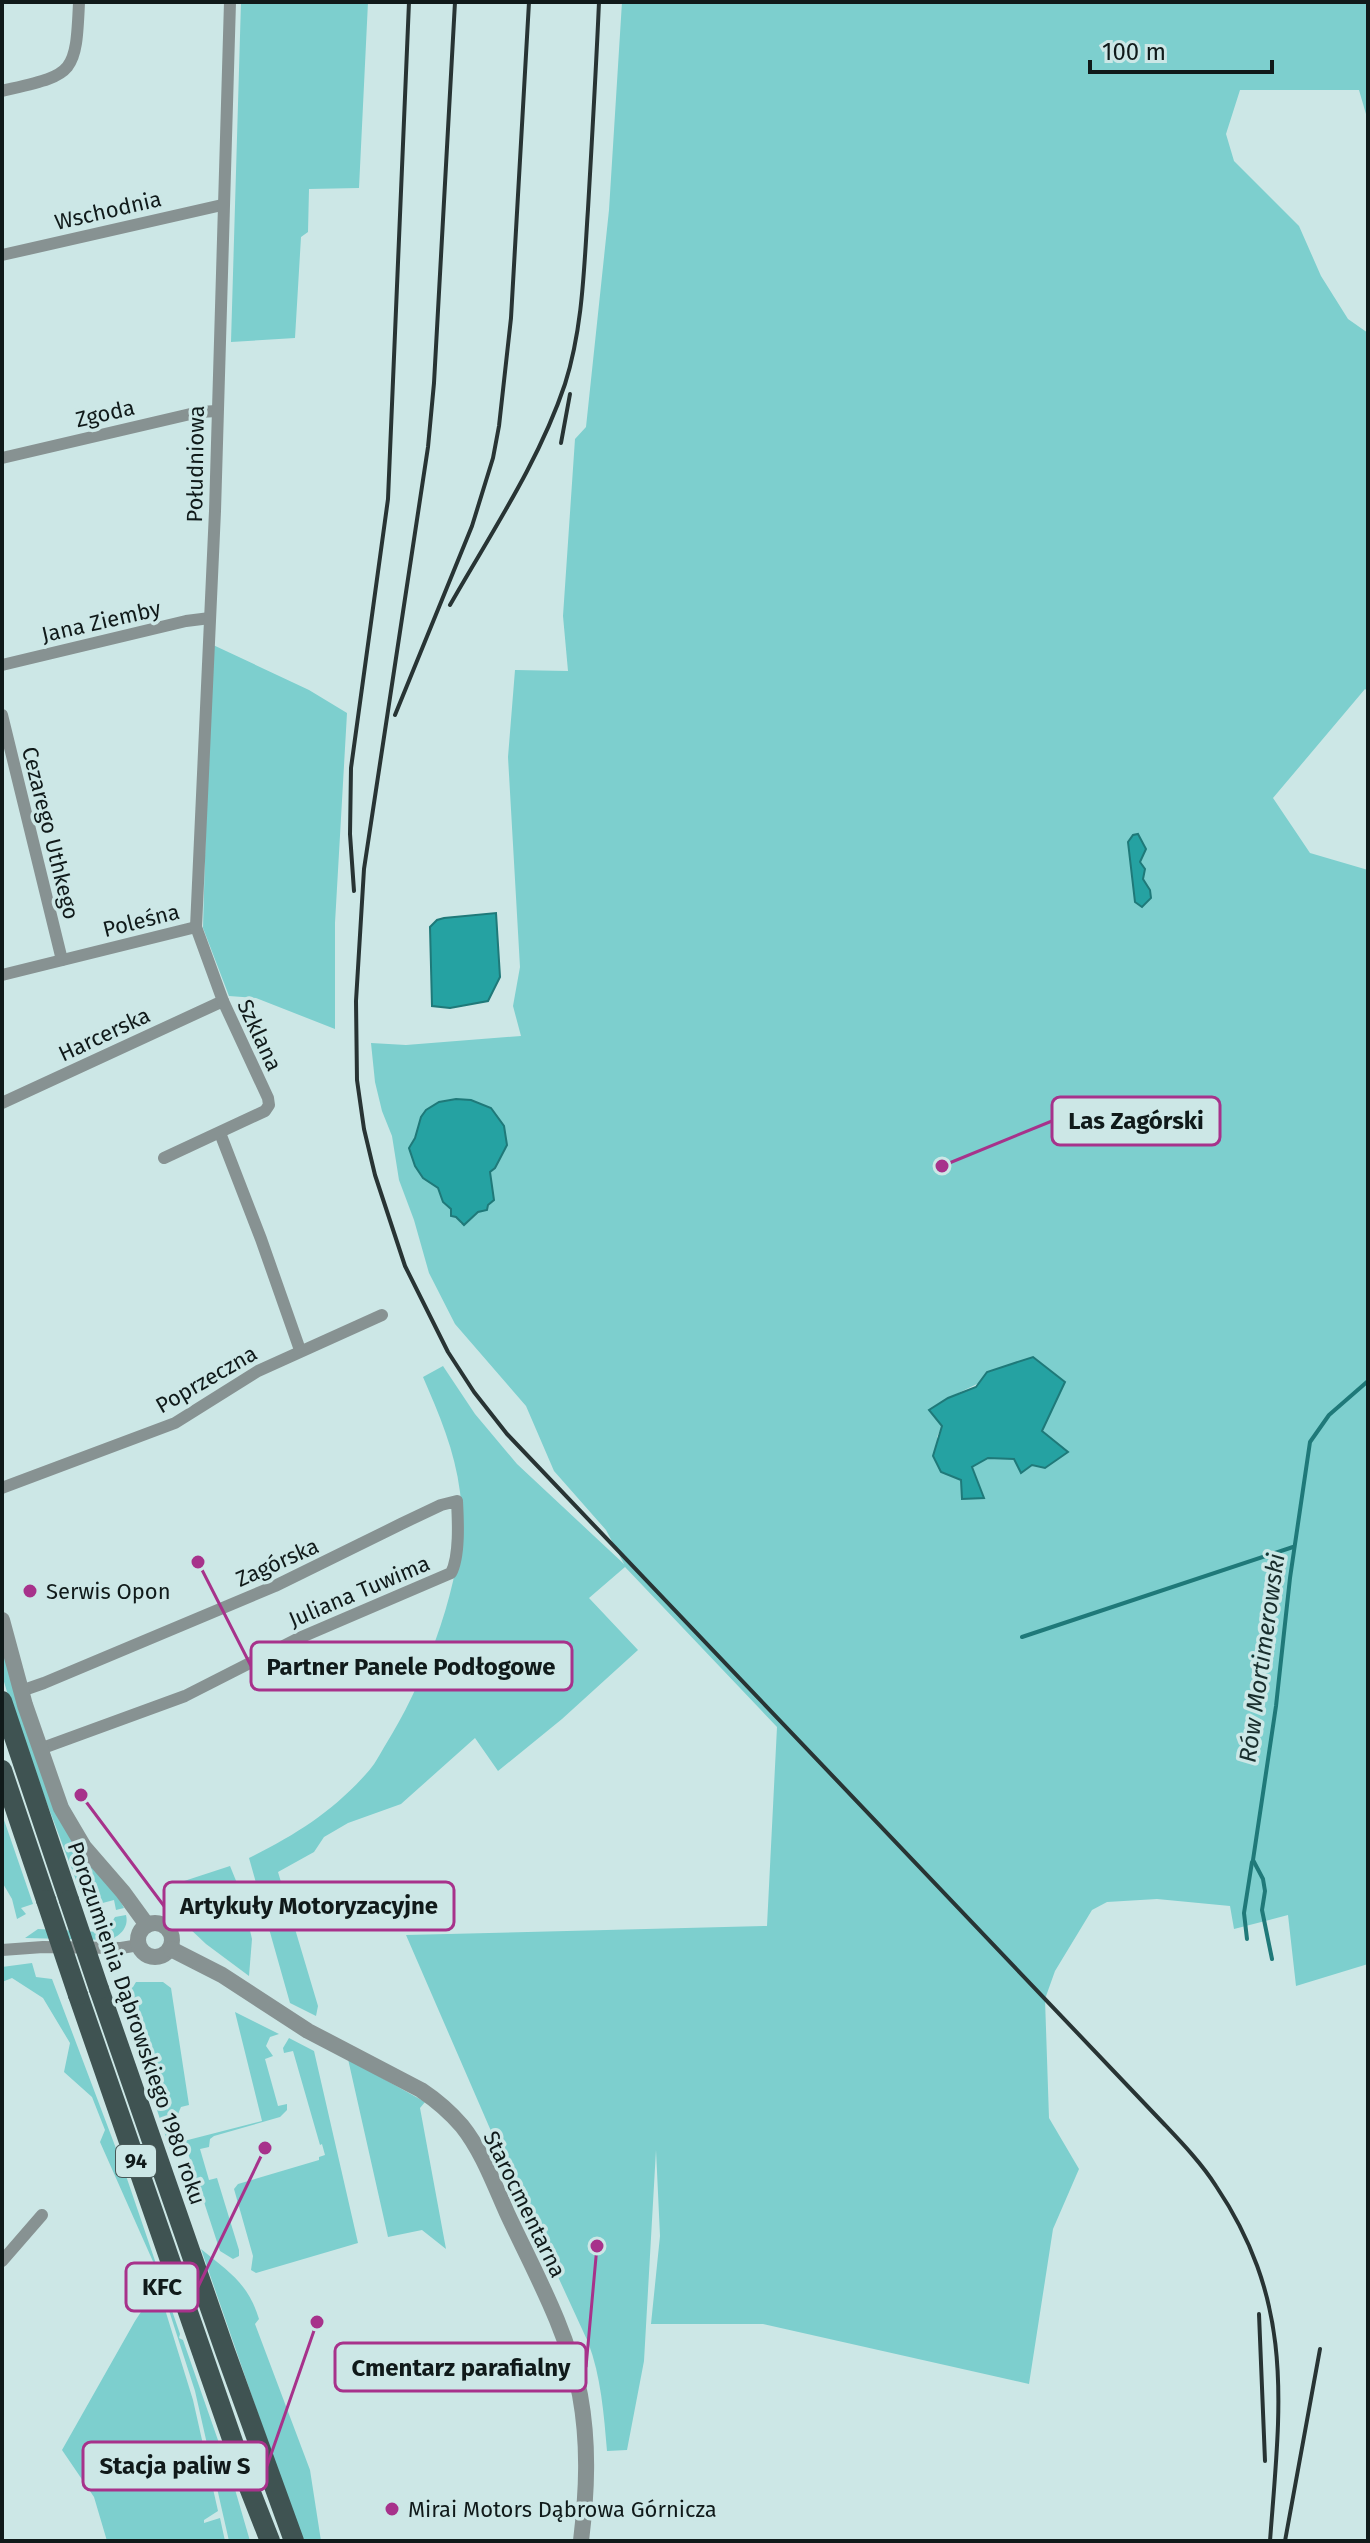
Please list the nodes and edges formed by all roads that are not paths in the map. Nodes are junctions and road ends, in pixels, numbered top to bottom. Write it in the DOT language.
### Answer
graph roads {
  1 [pos="79,2"];
  2 [pos="230,2"];
  3 [pos="2,91"];
  4 [pos="222,205"];
  5 [pos="2,255"];
  6 [pos="217,411"];
  7 [pos="2,458"];
  8 [pos="210,618"];
  9 [pos="2,665"];
  10 [pos="2,715"];
  11 [pos="196,927"];
  12 [pos="62,960"];
  13 [pos="2,975"];
  14 [pos="223,1001"];
  15 [pos="2,1103"];
  16 [pos="220,1133"];
  17 [pos="164,1158"];
  18 [pos="382,1315"];
  19 [pos="300,1350"];
  20 [pos="2,1488"];
  21 [pos="457,1501"];
  22 [pos="2,1620"];
  23 [pos="21,1691"];
  24 [pos="2,1701"];
  25 [pos="40,1749"];
  26 [pos="2,1770"];
  27 [pos="2,1790"];
  28 [pos="15,1809"];
  29 [pos="147,1925"];
  30 [pos="139,1945"];
  31 [pos="171,1949"];
  32 [pos="2,1950"];
  33 [pos="42,2215"];
  34 [pos="2,2261"];
  35 [pos="248,2485"];
  36 [pos="257,2541"];
  37 [pos="270,2541"];
  38 [pos="294,2541"];
  39 [pos="581,2541"];
  1 -- 3 [label="street"];
  2 -- 4 [label="street, Południowa"];
  4 -- 5 [label="street, Wschodnia"];
  4 -- 6 [label="street, Południowa"];
  6 -- 7 [label="street, Zgoda"];
  6 -- 8 [label="street, Południowa"];
  8 -- 9 [label="street, Jana Ziemby"];
  8 -- 11 [label="street, Południowa"];
  10 -- 12 [label="street, Cezarego Uthkego"];
  11 -- 12 [label="street, Poleśna"];
  11 -- 14 [label="street, Szklana"];
  12 -- 13 [label="street, Poleśna"];
  14 -- 15 [label="street, Harcerska"];
  14 -- 16 [label="street, Szklana"];
  16 -- 17 [label="street, Szklana"];
  16 -- 19 [label="street"];
  18 -- 19 [label="street, Poprzeczna"];
  19 -- 20 [label="street, Poprzeczna"];
  21 -- 23 [label="street, Zagórska"];
  21 -- 25 [label="street, Juliana Tuwima"];
  22 -- 23 [label="street"];
  23 -- 25 [label="street"];
  24 -- 38 [label="main road, Porozumienia Dąbrowskiego 1980 roku / 94, bridge"];
  25 -- 29 [label="street"];
  26 -- 28 [label="main road, Porozumienia Dąbrowskiego 1980 roku / 94"];
  27 -- 28 [label="main road"];
  28 -- 35 [label="main road, Porozumienia Dąbrowskiego 1980 roku / 94, bridge"];
  29 -- 30 [label="street"];
  29 -- 31 [label="street"];
  30 -- 31 [label="street"];
  30 -- 32 [label="street"];
  31 -- 39 [label="street, Starocmentarna"];
  33 -- 34 [label="street"];
  35 -- 36 [label="main road"];
  35 -- 37 [label="main road, Porozumienia Dąbrowskiego 1980 roku / 94"];
}
